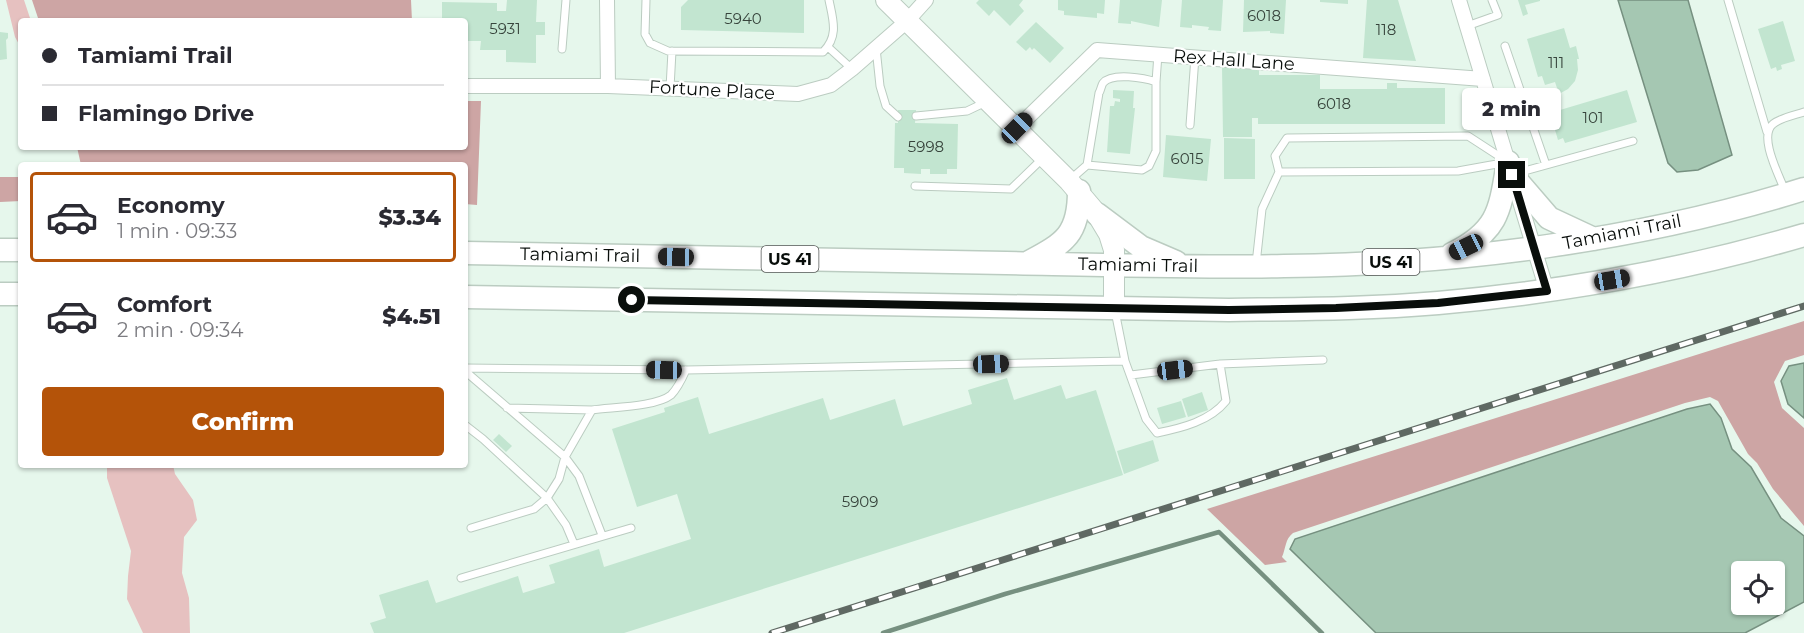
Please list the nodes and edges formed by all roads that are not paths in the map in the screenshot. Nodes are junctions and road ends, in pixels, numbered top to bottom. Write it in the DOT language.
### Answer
graph roads {
  1 [pos="566,0"];
  2 [pos="607,0"];
  3 [pos="646,0"];
  4 [pos="829,0"];
  5 [pos="886,0"];
  6 [pos="926,0"];
  7 [pos="1459,0"];
  8 [pos="1492,0"];
  9 [pos="1728,0"];
  10 [pos="907,21"];
  11 [pos="1467,26"];
  12 [pos="1505,46"];
  13 [pos="828,47"];
  14 [pos="876,48"];
  15 [pos="562,49"];
  16 [pos="672,51"];
  17 [pos="1158,54"];
  18 [pos="1195,57"];
  19 [pos="852,69"];
  20 [pos="1483,79"];
  21 [pos="1156,82"];
  22 [pos="468,86"];
  23 [pos="608,86"];
  24 [pos="670,88"];
  25 [pos="989,101"];
  26 [pos="1804,112"];
  27 [pos="916,116"];
  28 [pos="898,117"];
  29 [pos="1190,125"];
  30 [pos="1017,128"];
  31 [pos="1767,132"];
  32 [pos="1633,141"];
  33 [pos="1044,156"];
  34 [pos="1087,165"];
  35 [pos="1546,165"];
  36 [pos="1510,168"];
  37 [pos="1279,172"];
  38 [pos="915,186"];
  39 [pos="1074,186"];
  40 [pos="1795,192"];
  41 [pos="1097,214"];
  42 [pos="1804,235"];
  43 [pos="1594,238"];
  44 [pos="1534,249"];
  45 [pos="0,250"];
  46 [pos="18,250"];
  47 [pos="468,253"];
  48 [pos="1444,258"];
  49 [pos="1027,264"];
  50 [pos="1114,265"];
  51 [pos="1185,266"];
  52 [pos="1256,266"];
  53 [pos="1547,291"];
  54 [pos="0,294"];
  55 [pos="18,294"];
  56 [pos="468,297"];
  57 [pos="1114,308"];
  58 [pos="1323,360"];
  59 [pos="1125,361"];
  60 [pos="1220,364"];
  61 [pos="468,370"];
  62 [pos="686,370"];
  63 [pos="468,373"];
  64 [pos="1131,375"];
  65 [pos="507,408"];
  66 [pos="592,410"];
  67 [pos="468,427"];
  68 [pos="565,457"];
  69 [pos="547,498"];
  70 [pos="471,528"];
  71 [pos="631,528"];
  72 [pos="602,535"];
  73 [pos="574,544"];
  74 [pos="461,578"];
  1 -- 15 [label="lane"];
  2 -- 23 [label="street"];
  3 -- 16 [label="lane"];
  4 -- 13 [label="lane"];
  5 -- 10 [label="street"];
  6 -- 10 [label="street, Fortune Place"];
  7 -- 11 [label="street"];
  8 -- 11 [label="lane"];
  9 -- 31 [label="lane"];
  10 -- 14 [label="street, Fortune Place"];
  10 -- 25 [label="street"];
  11 -- 20 [label="street"];
  12 -- 35 [label="lane"];
  13 -- 16 [label="lane"];
  13 -- 19 [label="lane"];
  14 -- 19 [label="street, Fortune Place"];
  14 -- 28 [label="lane"];
  16 -- 24 [label="lane"];
  17 -- 18 [label="street, Rex Hall Lane"];
  17 -- 21 [label="lane"];
  17 -- 30 [label="street, Rex Hall Lane"];
  18 -- 20 [label="street, Rex Hall Lane"];
  18 -- 29 [label="lane"];
  19 -- 24 [label="street, Fortune Place"];
  20 -- 36 [label="street"];
  21 -- 34 [label="lane"];
  21 -- 34 [label="lane"];
  22 -- 23 [label="street, Fortune Place"];
  23 -- 24 [label="street, Fortune Place"];
  25 -- 27 [label="lane"];
  25 -- 30 [label="street"];
  26 -- 31 [label="lane"];
  30 -- 33 [label="street"];
  31 -- 40 [label="lane"];
  32 -- 35 [label="lane"];
  33 -- 38 [label="lane"];
  33 -- 39 [label="street"];
  34 -- 39 [label="lane"];
  35 -- 36 [label="lane"];
  36 -- 37 [label="lane"];
  36 -- 37 [label="lane"];
  36 -- 43 [label="main road"];
  36 -- 44 [label="street"];
  36 -- 48 [label="main road"];
  37 -- 52 [label="lane"];
  39 -- 41 [label="street"];
  39 -- 49 [label="main road"];
  40 -- 43 [label="main road, Tamiami Trail / US 41"];
  41 -- 50 [label="street"];
  41 -- 51 [label="main road"];
  42 -- 53 [label="main road"];
  43 -- 44 [label="main road, Tamiami Trail / US 41"];
  44 -- 48 [label="main road, Tamiami Trail / US 41"];
  44 -- 53 [label="street"];
  45 -- 46 [label="main road"];
  47 -- 49 [label="main road, Tamiami Trail / US 41"];
  48 -- 52 [label="main road, Tamiami Trail / US 41"];
  49 -- 50 [label="main road, Tamiami Trail / US 41"];
  50 -- 51 [label="main road, Tamiami Trail / US 41"];
  50 -- 57 [label="street"];
  51 -- 52 [label="main road, Tamiami Trail / US 41"];
  53 -- 57 [label="main road"];
  54 -- 55 [label="main road"];
  56 -- 57 [label="main road"];
  57 -- 59 [label="lane"];
  58 -- 60 [label="lane"];
  59 -- 62 [label="lane"];
  59 -- 64 [label="lane"];
  60 -- 64 [label="lane"];
  60 -- 64 [label="lane"];
  61 -- 62 [label="lane"];
  62 -- 66 [label="lane"];
  63 -- 65 [label="lane"];
  65 -- 66 [label="lane"];
  65 -- 68 [label="lane"];
  66 -- 68 [label="lane"];
  67 -- 69 [label="lane"];
  68 -- 69 [label="lane"];
  68 -- 72 [label="lane"];
  69 -- 70 [label="lane"];
  69 -- 73 [label="lane"];
  71 -- 72 [label="lane"];
  72 -- 73 [label="lane"];
  73 -- 74 [label="lane"];
}
